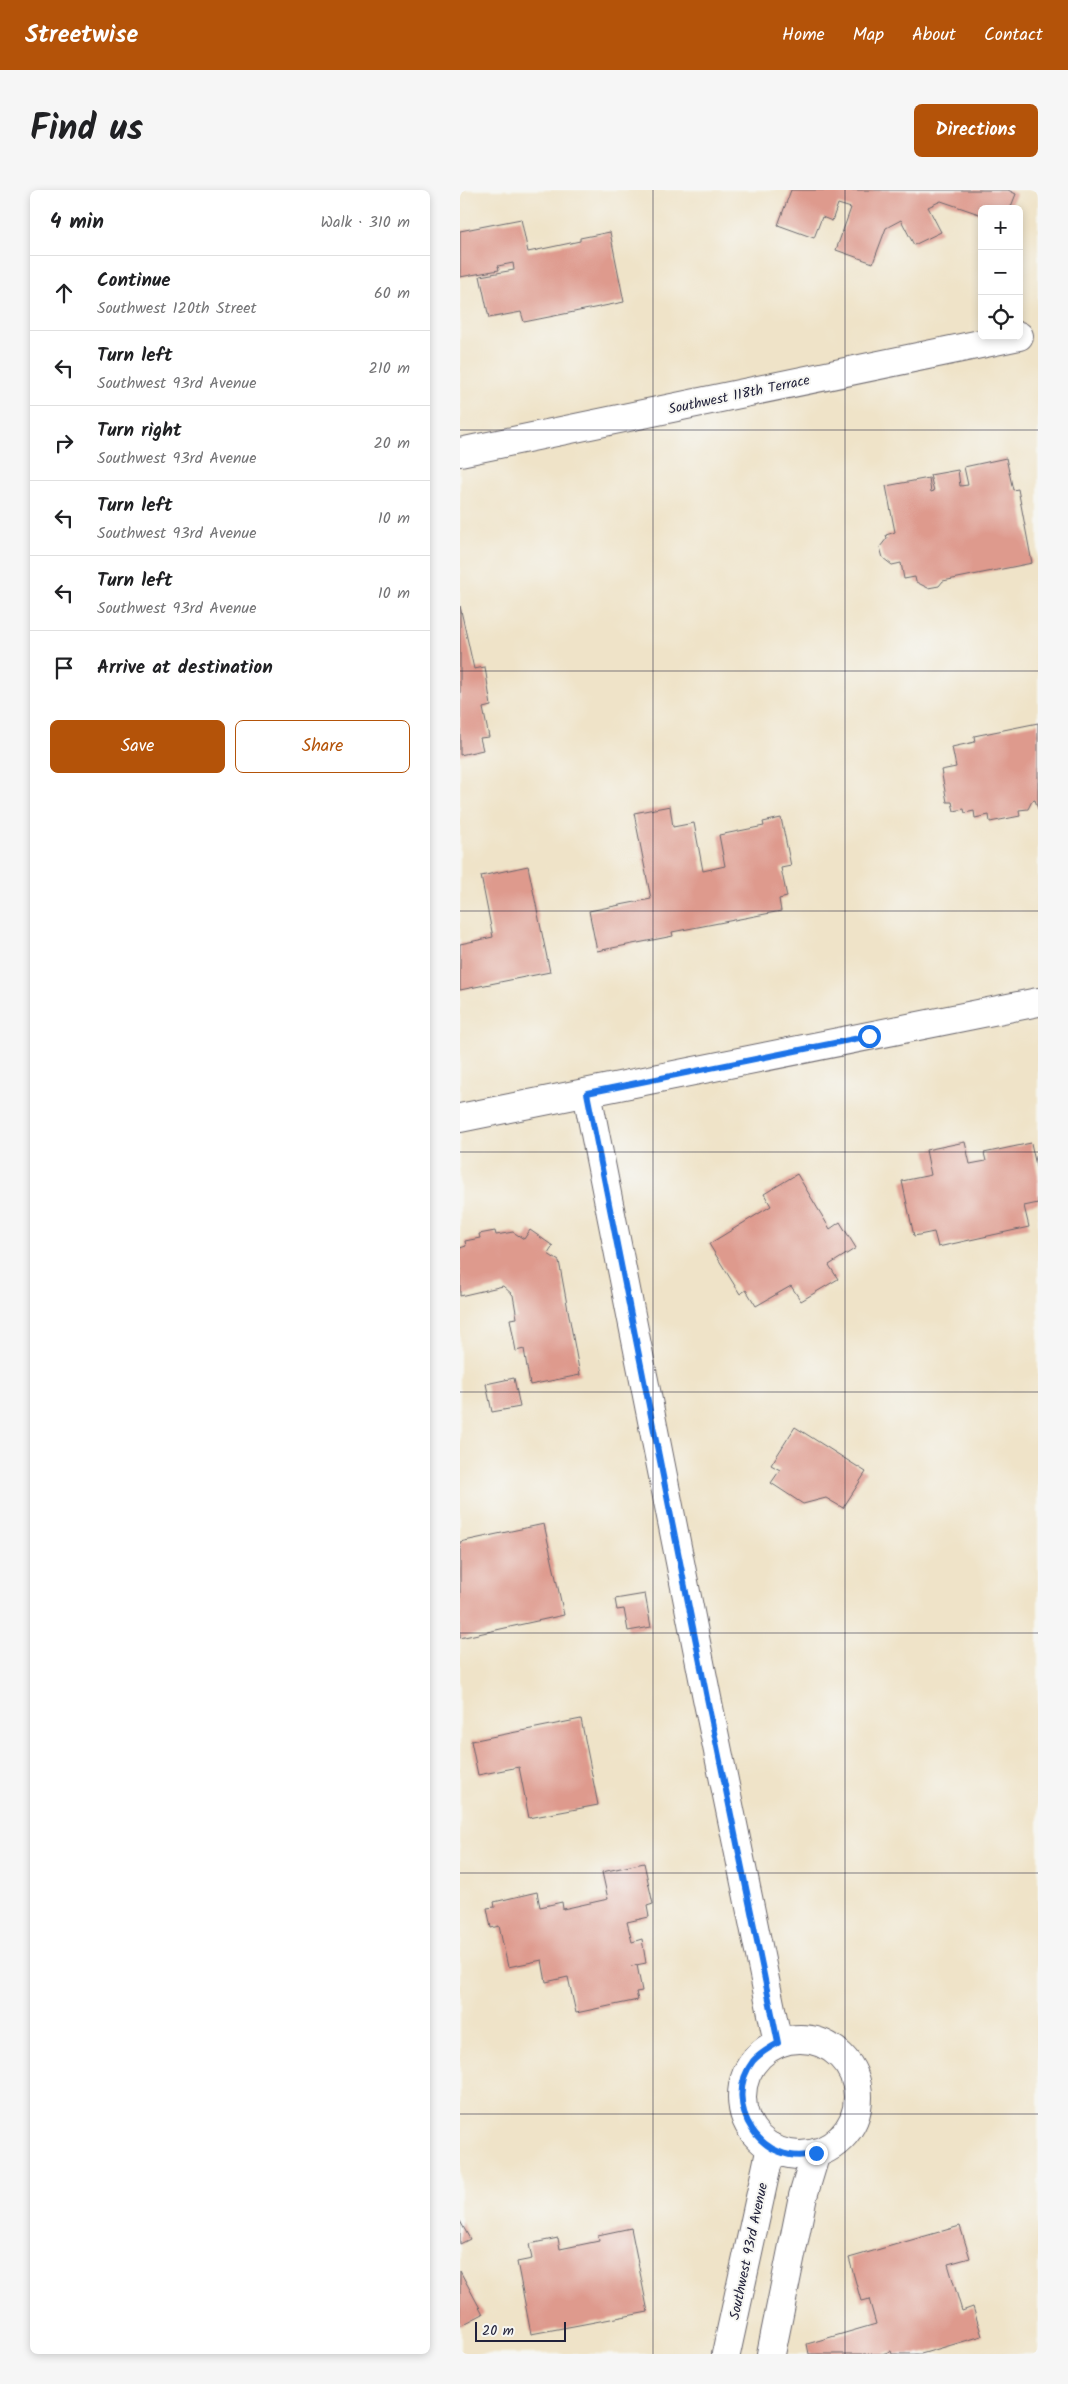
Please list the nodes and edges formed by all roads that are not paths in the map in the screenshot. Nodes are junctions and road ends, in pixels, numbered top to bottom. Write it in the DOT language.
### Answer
graph roads {
  1 [pos="1038,332"];
  2 [pos="1023,335"];
  3 [pos="1000,340"];
  4 [pos="460,452"];
  5 [pos="1038,1002"];
  6 [pos="587,1093"];
  7 [pos="460,1118"];
  8 [pos="778,2043"];
  9 [pos="771,2147"];
  10 [pos="816,2153"];
  11 [pos="726,2354"];
  12 [pos="771,2354"];
  1 -- 2 [label="street, Southwest 118th Terrace"];
  3 -- 4 [label="street, Southwest 118th Terrace"];
  5 -- 6 [label="street"];
  6 -- 7 [label="street"];
  6 -- 8 [label="street"];
  8 -- 9 [label="street"];
  8 -- 10 [label="street"];
  9 -- 10 [label="street"];
  9 -- 11 [label="street, Southwest 93rd Avenue"];
  10 -- 12 [label="street"];
}
